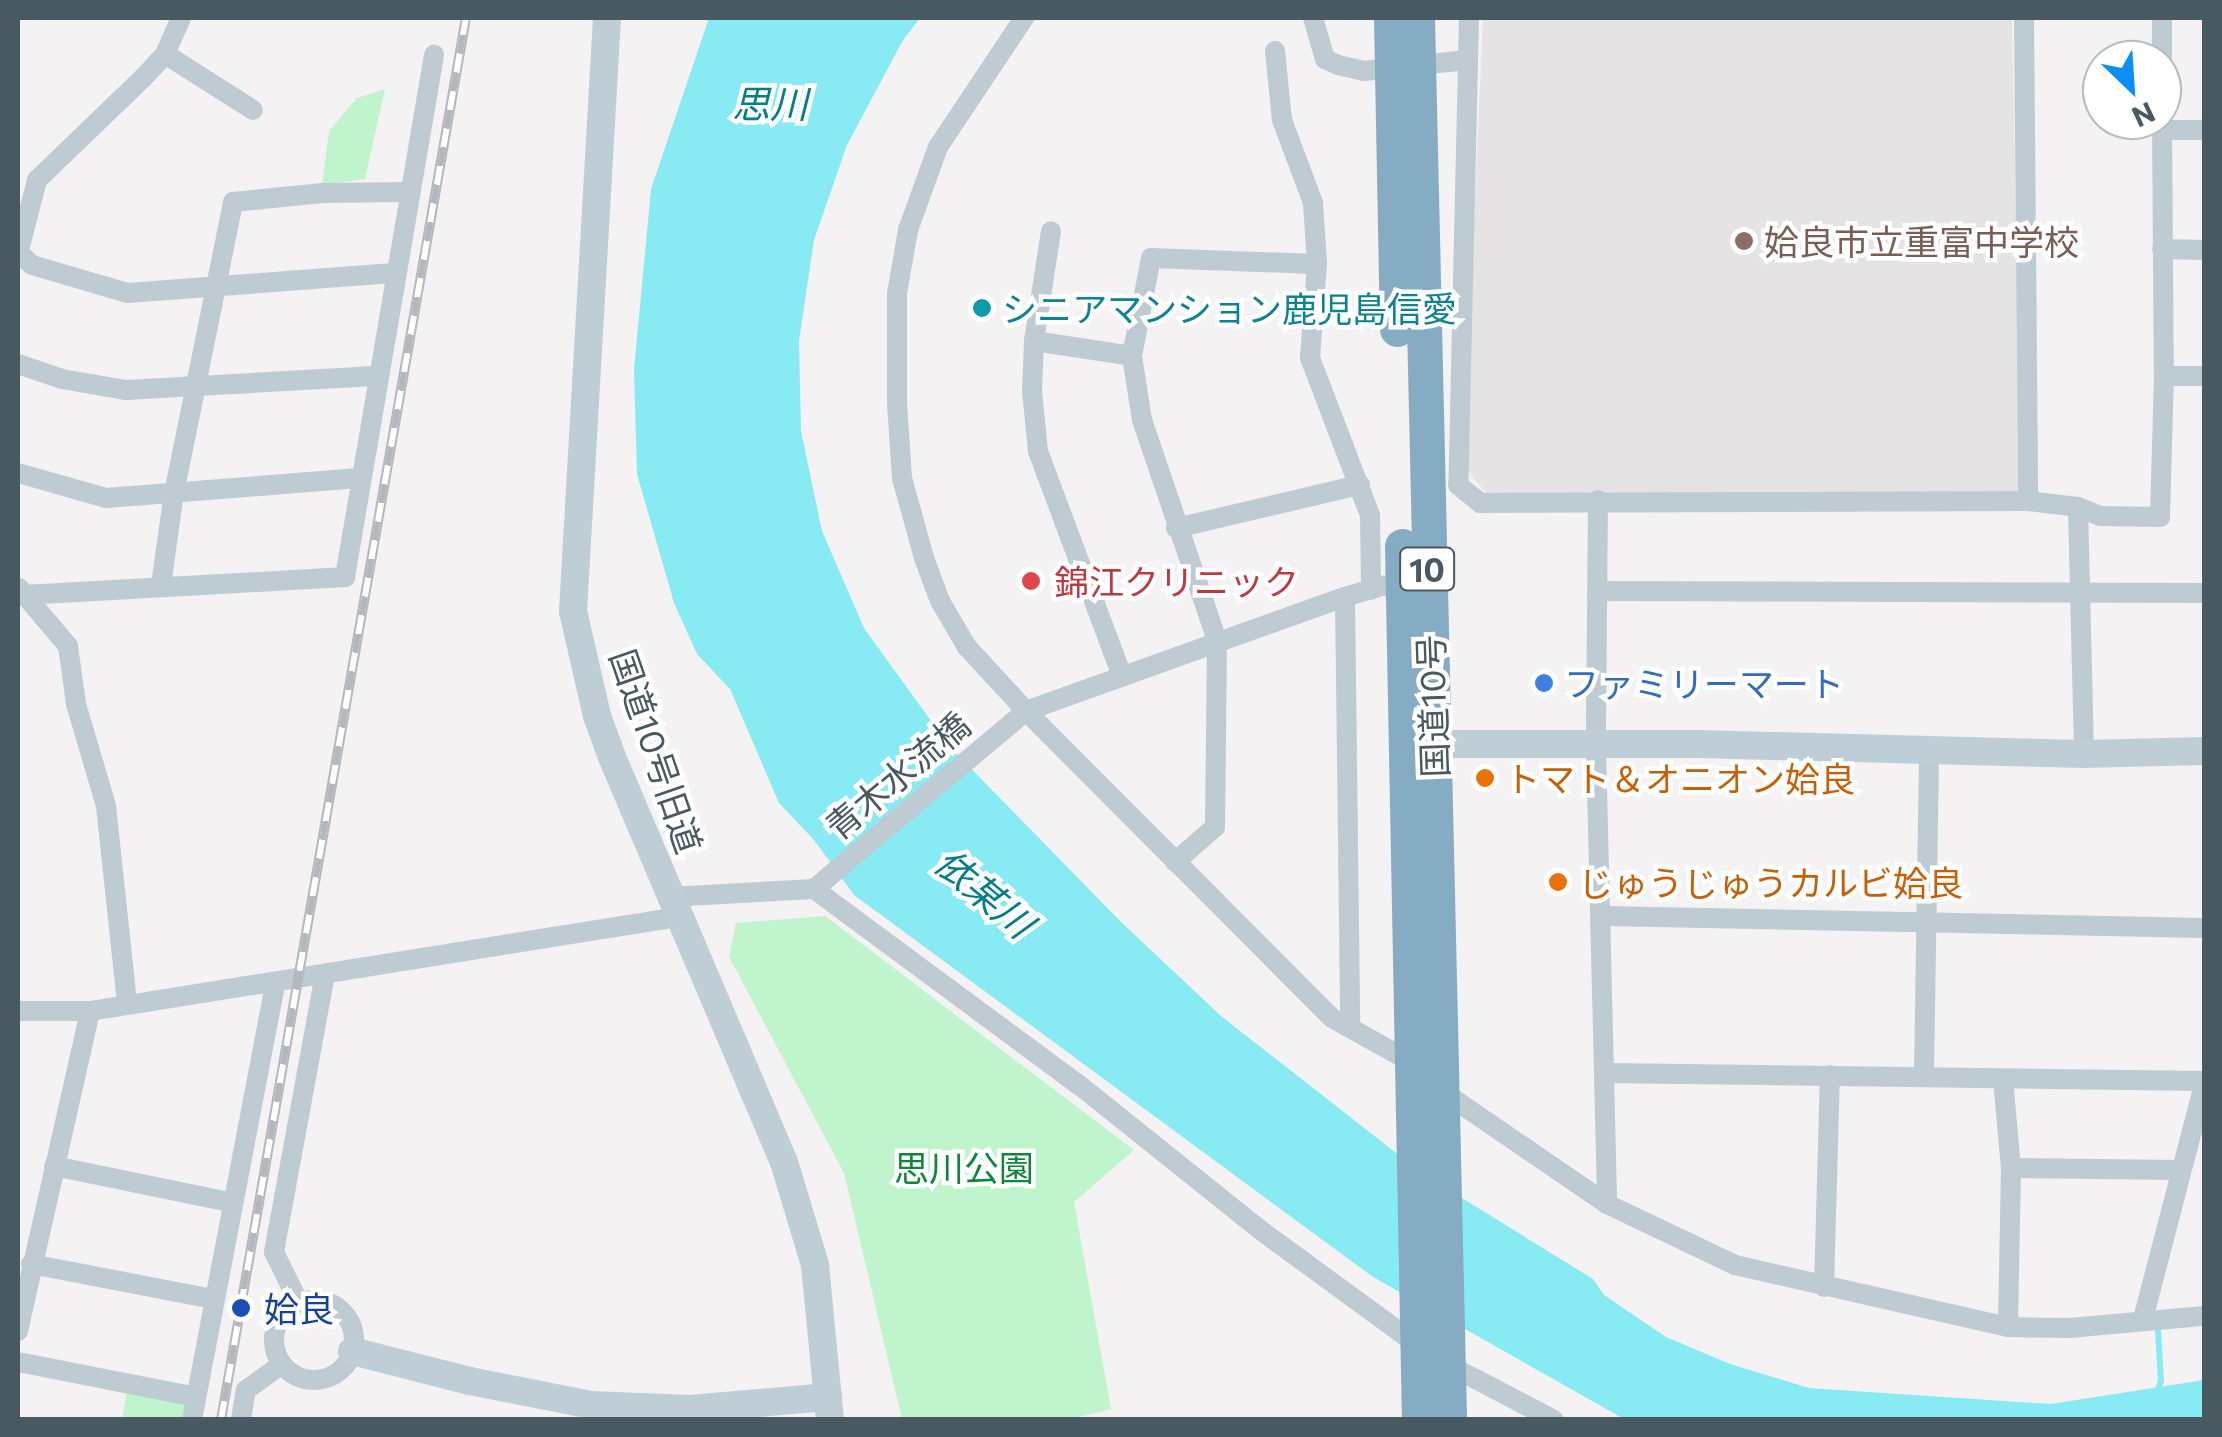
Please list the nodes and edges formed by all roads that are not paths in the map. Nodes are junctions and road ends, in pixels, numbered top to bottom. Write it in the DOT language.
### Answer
graph roads {
  1 [pos="182,18"];
  2 [pos="607,18"];
  3 [pos="1024,18"];
  4 [pos="1313,18"];
  5 [pos="1391,18"];
  6 [pos="1417,18"];
  7 [pos="1469,18"];
  8 [pos="2024,18"];
  9 [pos="1275,51"];
  10 [pos="164,54"];
  11 [pos="434,55"];
  12 [pos="1466,60"];
  13 [pos="1404,66"];
  14 [pos="253,110"];
  15 [pos="2162,140"];
  16 [pos="27,179"];
  17 [pos="409,192"];
  18 [pos="1051,230"];
  19 [pos="2162,249"];
  20 [pos="2204,250"];
  21 [pos="18,253"];
  22 [pos="1317,264"];
  23 [pos="396,273"];
  24 [pos="214,288"];
  25 [pos="1034,342"];
  26 [pos="1132,356"];
  27 [pos="18,364"];
  28 [pos="376,376"];
  29 [pos="2164,376"];
  30 [pos="2204,376"];
  31 [pos="197,388"];
  32 [pos="18,473"];
  33 [pos="359,478"];
  34 [pos="1360,485"];
  35 [pos="174,493"];
  36 [pos="1598,500"];
  37 [pos="2028,501"];
  38 [pos="2078,507"];
  39 [pos="1176,528"];
  40 [pos="161,585"];
  41 [pos="1400,588"];
  42 [pos="21,591"];
  43 [pos="1600,591"];
  44 [pos="2079,592"];
  45 [pos="2204,593"];
  46 [pos="1345,597"];
  47 [pos="1217,640"];
  48 [pos="1122,676"];
  49 [pos="1021,714"];
  50 [pos="1420,744"];
  51 [pos="1596,747"];
  52 [pos="1929,750"];
  53 [pos="2204,751"];
  54 [pos="2084,754"];
  55 [pos="1175,862"];
  56 [pos="818,886"];
  57 [pos="674,907"];
  58 [pos="1603,916"];
  59 [pos="1925,920"];
  60 [pos="2204,928"];
  61 [pos="325,974"];
  62 [pos="276,984"];
  63 [pos="127,1004"];
  64 [pos="18,1011"];
  65 [pos="90,1011"];
  66 [pos="1350,1028"];
  67 [pos="1411,1062"];
  68 [pos="1606,1072"];
  69 [pos="1830,1075"];
  70 [pos="1924,1075"];
  71 [pos="2003,1079"];
  72 [pos="2204,1083"];
  73 [pos="1432,1110"];
  74 [pos="54,1166"];
  75 [pos="2011,1168"];
  76 [pos="2181,1170"];
  77 [pos="230,1202"];
  78 [pos="1606,1204"];
  79 [pos="31,1264"];
  80 [pos="1824,1287"];
  81 [pos="212,1299"];
  82 [pos="299,1303"];
  83 [pos="21,1306"];
  84 [pos="2204,1316"];
  85 [pos="2143,1320"];
  86 [pos="2008,1327"];
  87 [pos="18,1332"];
  88 [pos="1433,1342"];
  89 [pos="352,1351"];
  90 [pos="18,1362"];
  91 [pos="282,1364"];
  92 [pos="196,1397"];
  93 [pos="829,1408"];
  94 [pos="662,1414"];
  95 [pos="192,1420"];
  96 [pos="241,1420"];
  97 [pos="1419,1420"];
  98 [pos="1450,1420"];
  99 [pos="1554,1420"];
  1 -- 10 [label="street"];
  2 -- 57 [label="street, 国道10号旧道"];
  3 -- 49 [label="street"];
  4 -- 13 [label="street"];
  5 -- 13 [label="highway, 国道10号 / 10"];
  6 -- 13 [label="highway, 国道10号 / 10"];
  7 -- 12 [label="street"];
  8 -- 37 [label="street"];
  9 -- 22 [label="street"];
  10 -- 14 [label="street"];
  10 -- 16 [label="street"];
  11 -- 17 [label="street"];
  12 -- 13 [label="street"];
  12 -- 36 [label="street"];
  13 -- 41 [label="highway, 国道10号 / 10"];
  15 -- 19 [label="street"];
  16 -- 21 [label="street"];
  17 -- 23 [label="street"];
  17 -- 24 [label="street"];
  18 -- 25 [label="street"];
  19 -- 20 [label="street"];
  19 -- 29 [label="street"];
  21 -- 24 [label="street"];
  22 -- 26 [label="street"];
  22 -- 34 [label="street"];
  23 -- 24 [label="street"];
  23 -- 28 [label="street"];
  24 -- 31 [label="street"];
  25 -- 26 [label="street"];
  25 -- 48 [label="street"];
  26 -- 39 [label="street"];
  27 -- 31 [label="street"];
  28 -- 31 [label="street"];
  28 -- 33 [label="street"];
  29 -- 30 [label="street"];
  29 -- 38 [label="street"];
  31 -- 35 [label="street"];
  32 -- 35 [label="street"];
  33 -- 35 [label="street"];
  33 -- 40 [label="street"];
  34 -- 39 [label="street"];
  34 -- 41 [label="street"];
  35 -- 40 [label="street"];
  36 -- 37 [label="street"];
  36 -- 43 [label="street"];
  37 -- 38 [label="street"];
  38 -- 44 [label="street"];
  39 -- 47 [label="street"];
  40 -- 42 [label="street"];
  41 -- 46 [label="street, 青木水流橋"];
  41 -- 50 [label="highway, 国道10号 / 10"];
  42 -- 63 [label="street"];
  43 -- 44 [label="street"];
  43 -- 51 [label="street"];
  44 -- 45 [label="street"];
  44 -- 54 [label="street"];
  46 -- 47 [label="street, 青木水流橋"];
  46 -- 66 [label="street"];
  47 -- 48 [label="street, 青木水流橋"];
  47 -- 55 [label="street"];
  48 -- 49 [label="street, 青木水流橋"];
  49 -- 55 [label="street"];
  49 -- 56 [label="street, 青木水流橋"];
  50 -- 51 [label="street"];
  50 -- 67 [label="highway, 国道10号 / 10"];
  50 -- 73 [label="highway, 国道10号 / 10"];
  51 -- 52 [label="street"];
  51 -- 58 [label="street"];
  52 -- 54 [label="street"];
  52 -- 59 [label="street"];
  53 -- 54 [label="street"];
  55 -- 66 [label="street"];
  56 -- 57 [label="street"];
  56 -- 88 [label="street"];
  57 -- 61 [label="street"];
  57 -- 93 [label="street, 国道10号旧道"];
  58 -- 59 [label="street"];
  58 -- 68 [label="street"];
  59 -- 60 [label="street"];
  59 -- 70 [label="street"];
  61 -- 62 [label="street"];
  61 -- 82 [label="street"];
  62 -- 63 [label="street"];
  62 -- 77 [label="street"];
  63 -- 65 [label="street"];
  64 -- 65 [label="street"];
  65 -- 74 [label="street"];
  66 -- 67 [label="street"];
  67 -- 73 [label="highway, 国道10号 / 10"];
  68 -- 69 [label="street"];
  68 -- 78 [label="street"];
  69 -- 70 [label="street"];
  69 -- 80 [label="street"];
  70 -- 71 [label="street"];
  71 -- 72 [label="street"];
  71 -- 75 [label="street"];
  72 -- 76 [label="street"];
  73 -- 78 [label="street"];
  73 -- 88 [label="highway, 国道10号 / 10"];
  74 -- 77 [label="street"];
  74 -- 79 [label="street"];
  75 -- 76 [label="street"];
  75 -- 86 [label="street"];
  76 -- 85 [label="street"];
  77 -- 81 [label="street"];
  78 -- 80 [label="street"];
  79 -- 81 [label="street"];
  79 -- 83 [label="street"];
  80 -- 86 [label="street"];
  81 -- 92 [label="street"];
  82 -- 89 [label="street"];
  82 -- 91 [label="street"];
  83 -- 87 [label="street"];
  84 -- 85 [label="street"];
  85 -- 86 [label="street"];
  88 -- 97 [label="highway, 国道10号 / 10"];
  88 -- 98 [label="highway, 国道10号 / 10"];
  88 -- 99 [label="street"];
  89 -- 91 [label="street"];
  89 -- 94 [label="street"];
  90 -- 92 [label="street"];
  91 -- 96 [label="street"];
  92 -- 95 [label="street"];
  93 -- 94 [label="street"];
}
